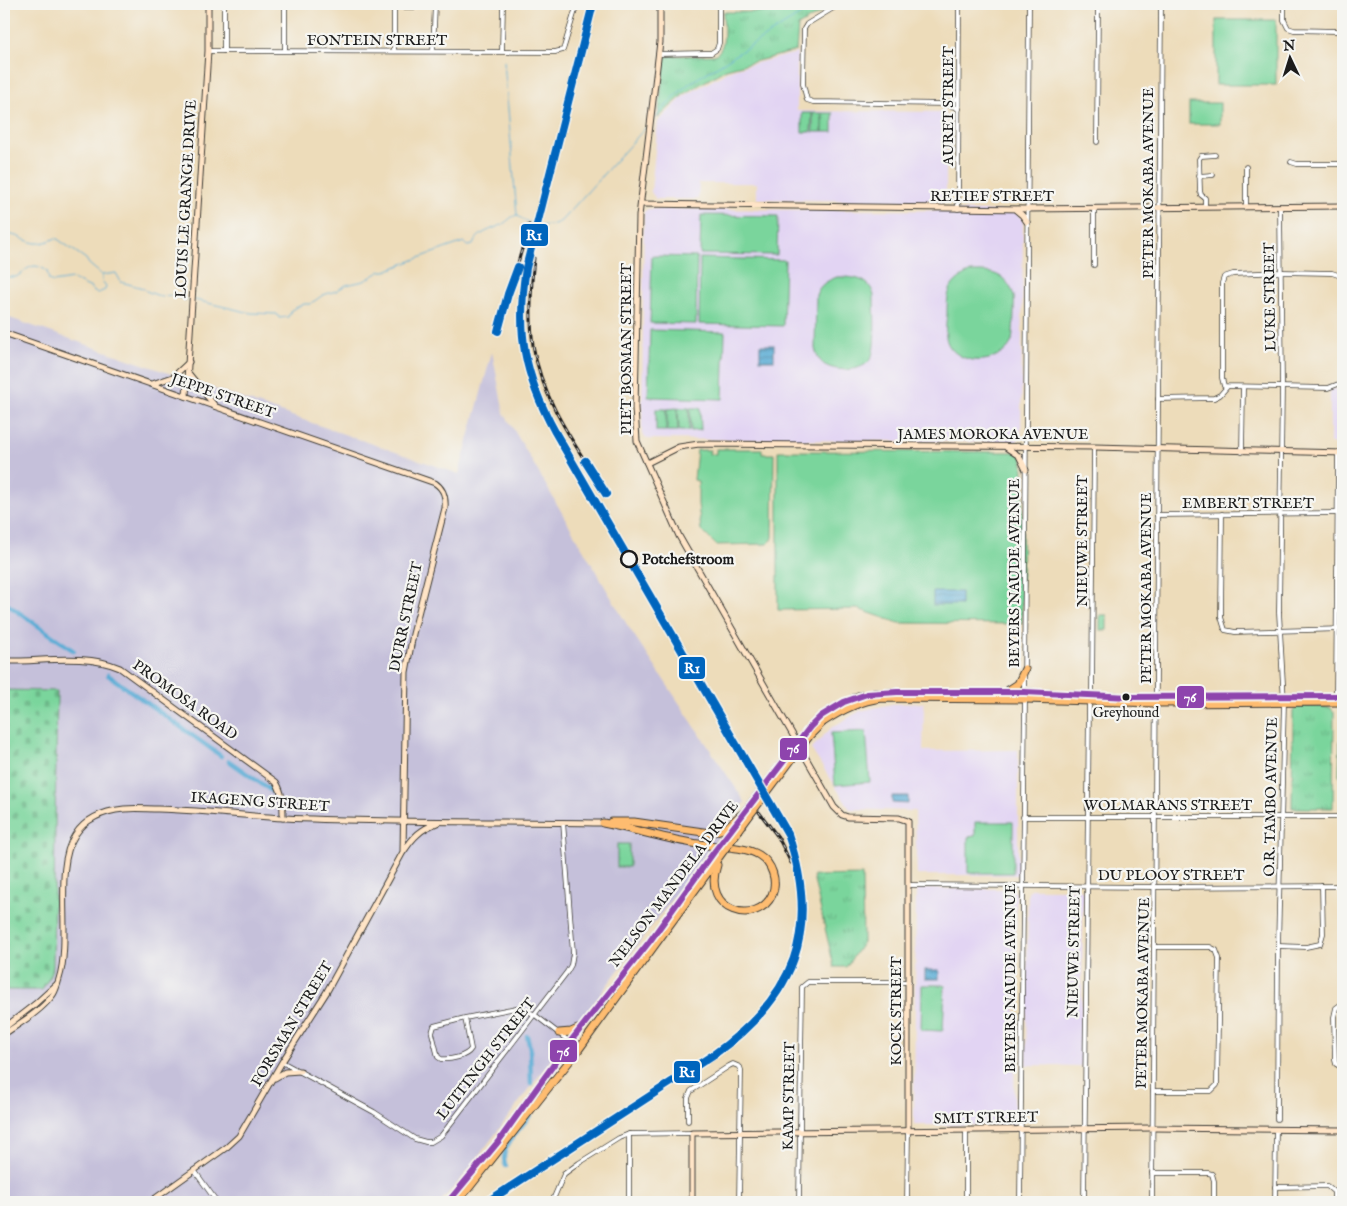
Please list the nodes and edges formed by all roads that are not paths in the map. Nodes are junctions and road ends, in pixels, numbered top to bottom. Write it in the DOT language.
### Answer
graph roads {
  1 [pos="208,4"];
  2 [pos="224,4"];
  3 [pos="285,4"];
  4 [pos="394,4"];
  5 [pos="502,4"];
  6 [pos="577,4"];
  7 [pos="660,4"];
  8 [pos="719,4"];
  9 [pos="840,4"];
  10 [pos="959,4"];
  11 [pos="1029,4"];
  12 [pos="1098,4"];
  13 [pos="1161,4"];
  14 [pos="1284,4"];
  15 [pos="435,6"];
  16 [pos="404,7"];
  17 [pos="1343,34"];
  18 [pos="224,50"];
  19 [pos="284,50"];
  20 [pos="208,51"];
  21 [pos="394,51"];
  22 [pos="433,51"];
  23 [pos="502,52"];
  24 [pos="658,54"];
  25 [pos="958,98"];
  26 [pos="947,104"];
  27 [pos="959,109"];
  28 [pos="1343,124"];
  29 [pos="1097,142"];
  30 [pos="1215,155"];
  31 [pos="1291,162"];
  32 [pos="1343,166"];
  33 [pos="1246,167"];
  34 [pos="1213,175"];
  35 [pos="1200,176"];
  36 [pos="641,204"];
  37 [pos="1343,206"];
  38 [pos="1205,207"];
  39 [pos="1246,207"];
  40 [pos="1280,207"];
  41 [pos="958,208"];
  42 [pos="1159,208"];
  43 [pos="1014,209"];
  44 [pos="1027,209"];
  45 [pos="1094,209"];
  46 [pos="1027,222"];
  47 [pos="1094,265"];
  48 [pos="1282,272"];
  49 [pos="4,333"];
  50 [pos="189,362"];
  51 [pos="188,374"];
  52 [pos="152,384"];
  53 [pos="1282,386"];
  54 [pos="1227,387"];
  55 [pos="1243,387"];
  56 [pos="186,396"];
  57 [pos="1158,398"];
  58 [pos="215,406"];
  59 [pos="1003,447"];
  60 [pos="1025,447"];
  61 [pos="1094,448"];
  62 [pos="1158,448"];
  63 [pos="1242,452"];
  64 [pos="1281,452"];
  65 [pos="1341,453"];
  66 [pos="647,463"];
  67 [pos="1026,470"];
  68 [pos="435,483"];
  69 [pos="1338,513"];
  70 [pos="1222,514"];
  71 [pos="1280,514"];
  72 [pos="1157,515"];
  73 [pos="1336,629"];
  74 [pos="1343,629"];
  75 [pos="1279,630"];
  76 [pos="4,661"];
  77 [pos="1025,669"];
  78 [pos="1005,692"];
  79 [pos="1025,696"];
  80 [pos="1339,696"];
  81 [pos="1090,698"];
  82 [pos="1284,699"];
  83 [pos="1156,700"];
  84 [pos="1343,702"];
  85 [pos="822,719"];
  86 [pos="747,814"];
  87 [pos="1087,816"];
  88 [pos="1282,816"];
  89 [pos="1023,817"];
  90 [pos="1156,817"];
  91 [pos="1343,817"];
  92 [pos="283,818"];
  93 [pos="908,821"];
  94 [pos="404,822"];
  95 [pos="439,822"];
  96 [pos="563,822"];
  97 [pos="603,822"];
  98 [pos="403,852"];
  99 [pos="723,852"];
  100 [pos="910,885"];
  101 [pos="1022,886"];
  102 [pos="1086,886"];
  103 [pos="1280,886"];
  104 [pos="1322,886"];
  105 [pos="1343,886"];
  106 [pos="1155,887"];
  107 [pos="1278,946"];
  108 [pos="1155,947"];
  109 [pos="909,982"];
  110 [pos="58,984"];
  111 [pos="1343,1003"];
  112 [pos="535,1015"];
  113 [pos="465,1018"];
  114 [pos="4,1028"];
  115 [pos="581,1028"];
  116 [pos="559,1033"];
  117 [pos="4,1034"];
  118 [pos="570,1042"];
  119 [pos="579,1049"];
  120 [pos="282,1062"];
  121 [pos="1343,1068"];
  122 [pos="300,1072"];
  123 [pos="272,1081"];
  124 [pos="1153,1091"];
  125 [pos="1277,1119"];
  126 [pos="688,1121"];
  127 [pos="1152,1128"];
  128 [pos="1084,1129"];
  129 [pos="1276,1129"];
  130 [pos="1020,1130"];
  131 [pos="1343,1130"];
  132 [pos="966,1131"];
  133 [pos="800,1132"];
  134 [pos="908,1132"];
  135 [pos="692,1133"];
  136 [pos="741,1133"];
  137 [pos="629,1134"];
  138 [pos="194,1170"];
  139 [pos="1152,1173"];
  140 [pos="1275,1187"];
  141 [pos="150,1202"];
  142 [pos="217,1202"];
  143 [pos="448,1202"];
  144 [pos="455,1202"];
  145 [pos="552,1202"];
  146 [pos="629,1202"];
  147 [pos="692,1202"];
  148 [pos="739,1202"];
  149 [pos="799,1202"];
  150 [pos="907,1202"];
  151 [pos="966,1202"];
  152 [pos="1020,1202"];
  153 [pos="1084,1202"];
  154 [pos="1152,1202"];
  155 [pos="1214,1202"];
  156 [pos="1275,1202"];
  157 [pos="1334,1202"];
  1 -- 20 [label="street, LOUIS LE GRANGE DRIVE"];
  2 -- 18 [label="street"];
  3 -- 19 [label="street"];
  4 -- 21 [label="street"];
  5 -- 23 [label="street"];
  6 -- 23 [label="street, FONTEIN STREET"];
  7 -- 24 [label="street, PIET BOSMAN STREET"];
  8 -- 24 [label="street"];
  9 -- 26 [label="street"];
  10 -- 25 [label="street, AURET STREET"];
  11 -- 44 [label="street, BEYERS NAUDE AVENUE"];
  12 -- 29 [label="street"];
  13 -- 42 [label="street, PETER MOKABA AVENUE"];
  14 -- 17 [label="street"];
  15 -- 16 [label="street"];
  15 -- 22 [label="street"];
  18 -- 19 [label="street, FONTEIN STREET"];
  18 -- 20 [label="street, FONTEIN STREET"];
  19 -- 21 [label="street, FONTEIN STREET"];
  20 -- 50 [label="street, LOUIS LE GRANGE DRIVE"];
  21 -- 22 [label="street, FONTEIN STREET"];
  22 -- 23 [label="street, FONTEIN STREET"];
  24 -- 36 [label="street, PIET BOSMAN STREET"];
  25 -- 26 [label="street"];
  25 -- 27 [label="street, AURET STREET"];
  26 -- 27 [label="street"];
  27 -- 41 [label="street, AURET STREET"];
  28 -- 32 [label="street"];
  30 -- 35 [label="street"];
  31 -- 32 [label="street"];
  33 -- 39 [label="street"];
  34 -- 35 [label="street"];
  35 -- 38 [label="street"];
  36 -- 41 [label="street, RETIEF STREET"];
  36 -- 66 [label="street, PIET BOSMAN STREET"];
  37 -- 40 [label="street, RETIEF STREET"];
  38 -- 39 [label="street, RETIEF STREET"];
  38 -- 42 [label="street, RETIEF STREET"];
  39 -- 40 [label="street, RETIEF STREET"];
  40 -- 48 [label="street, LUKE STREET"];
  41 -- 43 [label="street, RETIEF STREET"];
  42 -- 45 [label="street, RETIEF STREET"];
  42 -- 57 [label="street, PETER MOKABA AVENUE"];
  43 -- 44 [label="street, RETIEF STREET"];
  43 -- 46 [label="street"];
  44 -- 45 [label="street, RETIEF STREET"];
  44 -- 46 [label="street, BEYERS NAUDE AVENUE"];
  45 -- 47 [label="street"];
  46 -- 60 [label="street, BEYERS NAUDE AVENUE"];
  48 -- 53 [label="street, LUKE STREET"];
  48 -- 53 [label="street"];
  48 -- 54 [label="street"];
  49 -- 52 [label="street, JEPPE STREET"];
  50 -- 51 [label="street, LOUIS LE GRANGE DRIVE"];
  50 -- 52 [label="street"];
  51 -- 56 [label="street, LOUIS LE GRANGE DRIVE"];
  51 -- 58 [label="street"];
  52 -- 56 [label="street, JEPPE STREET"];
  53 -- 55 [label="street"];
  53 -- 64 [label="street, O.R. TAMBO AVENUE"];
  54 -- 55 [label="street"];
  54 -- 57 [label="street"];
  55 -- 63 [label="street"];
  56 -- 58 [label="street, JEPPE STREET"];
  57 -- 62 [label="street, PETER MOKABA AVENUE"];
  58 -- 68 [label="street, JEPPE STREET"];
  59 -- 60 [label="street, JAMES MOROKA AVENUE"];
  59 -- 66 [label="street, JAMES MOROKA AVENUE"];
  59 -- 67 [label="street"];
  60 -- 61 [label="street, JAMES MOROKA AVENUE"];
  60 -- 67 [label="street, BEYERS NAUDE AVENUE"];
  61 -- 62 [label="street, JAMES MOROKA AVENUE"];
  61 -- 81 [label="street, NIEUWE STREET"];
  62 -- 63 [label="street, JAMES MOROKA AVENUE"];
  62 -- 72 [label="street, PETER MOKABA AVENUE"];
  63 -- 64 [label="street, JAMES MOROKA AVENUE"];
  64 -- 65 [label="street, JAMES MOROKA AVENUE"];
  64 -- 71 [label="street, O.R. TAMBO AVENUE"];
  65 -- 69 [label="street"];
  66 -- 93 [label="street, PIET BOSMAN STREET"];
  67 -- 77 [label="street, BEYERS NAUDE AVENUE"];
  68 -- 94 [label="street, DURR STREET"];
  69 -- 71 [label="street, EMBERT STREET"];
  69 -- 73 [label="street"];
  70 -- 71 [label="street, EMBERT STREET"];
  70 -- 72 [label="street, EMBERT STREET"];
  70 -- 75 [label="street"];
  71 -- 75 [label="street, O.R. TAMBO AVENUE"];
  72 -- 83 [label="street, PETER MOKABA AVENUE"];
  73 -- 74 [label="street"];
  73 -- 75 [label="street"];
  73 -- 80 [label="street"];
  75 -- 82 [label="street, O.R. TAMBO AVENUE"];
  76 -- 92 [label="street, PROMOSA ROAD"];
  77 -- 78 [label="highway"];
  77 -- 79 [label="street, BEYERS NAUDE AVENUE"];
  78 -- 79 [label="highway, NELSON MANDELA DRIVE"];
  78 -- 85 [label="highway, NELSON MANDELA DRIVE"];
  79 -- 81 [label="highway, NELSON MANDELA DRIVE"];
  79 -- 85 [label="highway, NELSON MANDELA DRIVE"];
  79 -- 89 [label="street, BEYERS NAUDE AVENUE"];
  80 -- 82 [label="highway, NELSON MANDELA DRIVE"];
  81 -- 83 [label="highway, NELSON MANDELA DRIVE"];
  81 -- 87 [label="street, NIEUWE STREET"];
  82 -- 83 [label="highway, NELSON MANDELA DRIVE"];
  82 -- 84 [label="highway, NELSON MANDELA DRIVE"];
  82 -- 88 [label="street, O.R. TAMBO AVENUE"];
  83 -- 90 [label="street, PETER MOKABA AVENUE"];
  85 -- 86 [label="highway, NELSON MANDELA DRIVE, bridge"];
  86 -- 97 [label="highway"];
  86 -- 99 [label="highway, NELSON MANDELA DRIVE, bridge"];
  86 -- 115 [label="highway, NELSON MANDELA DRIVE, bridge"];
  87 -- 89 [label="street, WOLMARANS STREET"];
  87 -- 90 [label="street, WOLMARANS STREET"];
  87 -- 102 [label="street, NIEUWE STREET"];
  88 -- 90 [label="street, WOLMARANS STREET"];
  88 -- 91 [label="street, WOLMARANS STREET"];
  88 -- 103 [label="street, O.R. TAMBO AVENUE"];
  89 -- 101 [label="street, BEYERS NAUDE AVENUE"];
  90 -- 106 [label="street, PETER MOKABA AVENUE"];
  92 -- 94 [label="street, IKAGENG STREET"];
  92 -- 110 [label="street, IKAGENG STREET"];
  93 -- 100 [label="street, KOCK STREET"];
  94 -- 95 [label="street, IKAGENG STREET"];
  94 -- 98 [label="street, FORSMAN STREET"];
  95 -- 96 [label="street, IKAGENG STREET"];
  95 -- 98 [label="street"];
  96 -- 97 [label="street, IKAGENG STREET"];
  96 -- 112 [label="street, LUITINGH STREET"];
  97 -- 99 [label="highway"];
  98 -- 120 [label="street, FORSMAN STREET"];
  99 -- 119 [label="highway, NELSON MANDELA DRIVE"];
  100 -- 101 [label="street, DU PLOOY STREET"];
  100 -- 109 [label="street, KOCK STREET"];
  101 -- 102 [label="street, DU PLOOY STREET"];
  101 -- 130 [label="street, BEYERS NAUDE AVENUE"];
  102 -- 106 [label="street, DU PLOOY STREET"];
  102 -- 128 [label="street, NIEUWE STREET"];
  103 -- 104 [label="street, DU PLOOY STREET"];
  103 -- 106 [label="street, DU PLOOY STREET"];
  103 -- 107 [label="street, O.R. TAMBO AVENUE"];
  104 -- 105 [label="street, DU PLOOY STREET"];
  104 -- 107 [label="street"];
  106 -- 108 [label="street, PETER MOKABA AVENUE"];
  107 -- 125 [label="street, O.R. TAMBO AVENUE"];
  108 -- 124 [label="street, PETER MOKABA AVENUE"];
  108 -- 124 [label="street"];
  109 -- 133 [label="street, KAMP STREET"];
  109 -- 134 [label="street, KOCK STREET"];
  110 -- 114 [label="street"];
  110 -- 117 [label="street, IKAGENG STREET"];
  111 -- 121 [label="street"];
  112 -- 113 [label="street"];
  112 -- 116 [label="street"];
  112 -- 122 [label="street, LUITINGH STREET"];
  113 -- 113 [label="street"];
  115 -- 116 [label="highway"];
  115 -- 118 [label="highway, NELSON MANDELA DRIVE"];
  116 -- 118 [label="street"];
  118 -- 119 [label="street"];
  118 -- 143 [label="highway, NELSON MANDELA DRIVE"];
  119 -- 144 [label="highway, NELSON MANDELA DRIVE"];
  120 -- 122 [label="street, LUITINGH STREET"];
  120 -- 123 [label="street, FORSMAN STREET"];
  122 -- 123 [label="street"];
  123 -- 138 [label="street, FORSMAN STREET"];
  124 -- 127 [label="street, PETER MOKABA AVENUE"];
  126 -- 136 [label="street"];
  127 -- 128 [label="street, SMIT STREET"];
  127 -- 129 [label="street, SMIT STREET"];
  127 -- 139 [label="street, PETER MOKABA AVENUE"];
  128 -- 130 [label="street, SMIT STREET"];
  128 -- 153 [label="street, NIEUWE STREET"];
  129 -- 131 [label="street, SMIT STREET"];
  129 -- 140 [label="street"];
  130 -- 132 [label="street, SMIT STREET"];
  130 -- 152 [label="street, BEYERS NAUDE AVENUE"];
  132 -- 134 [label="street, SMIT STREET"];
  132 -- 151 [label="street"];
  133 -- 134 [label="street, SMIT STREET"];
  133 -- 136 [label="street, SMIT STREET"];
  133 -- 149 [label="street, KAMP STREET"];
  134 -- 150 [label="street, KOCK STREET"];
  135 -- 136 [label="street, SMIT STREET"];
  135 -- 137 [label="street, SMIT STREET"];
  135 -- 147 [label="street"];
  136 -- 148 [label="street"];
  137 -- 145 [label="street"];
  137 -- 146 [label="street"];
  138 -- 141 [label="street, FORSMAN STREET"];
  138 -- 142 [label="street"];
  139 -- 154 [label="street, PETER MOKABA AVENUE"];
  139 -- 155 [label="street"];
  140 -- 156 [label="street"];
  140 -- 157 [label="street"];
}
